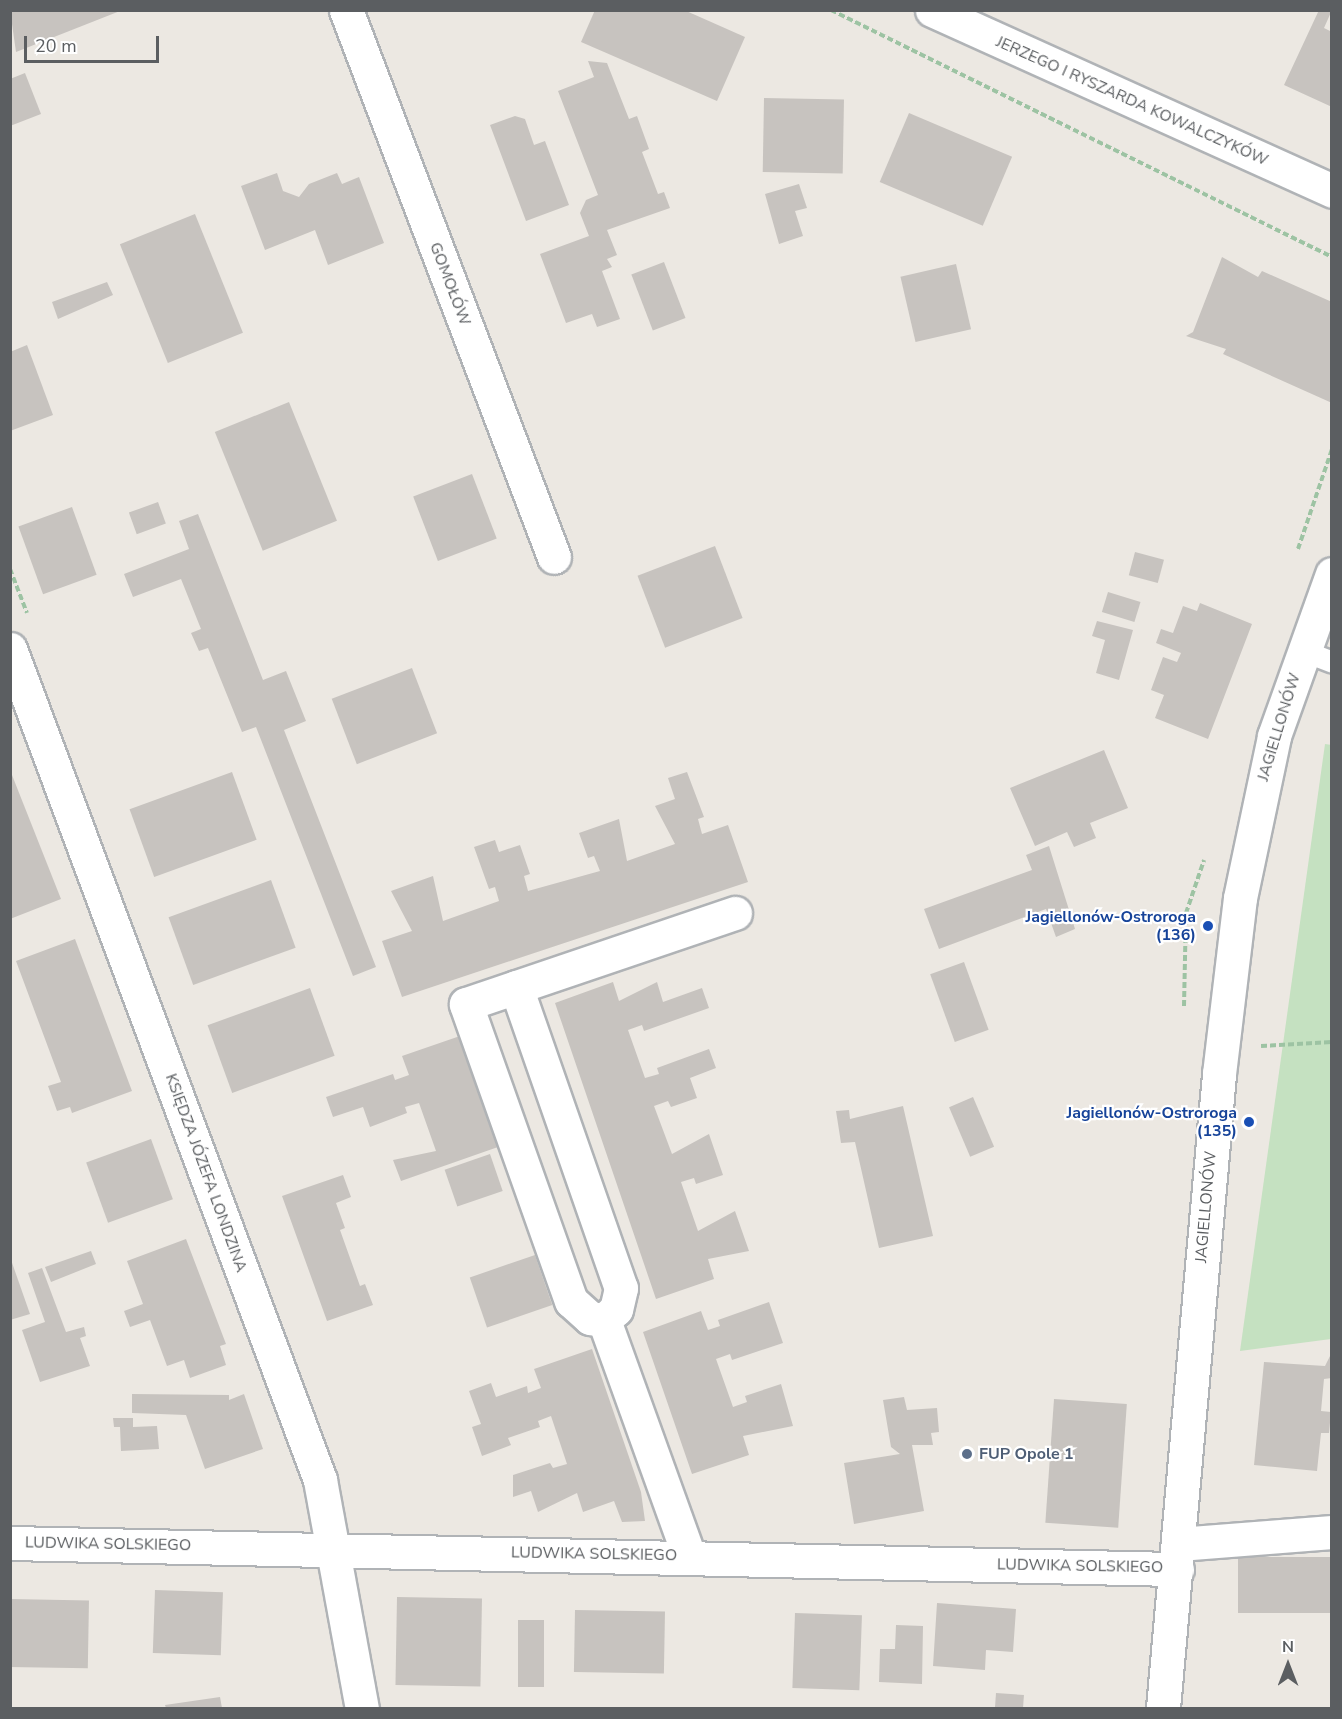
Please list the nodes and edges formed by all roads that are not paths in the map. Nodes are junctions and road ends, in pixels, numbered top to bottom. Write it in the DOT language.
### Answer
graph roads {
  1 [pos="346,10"];
  2 [pos="932,10"];
  3 [pos="1332,191"];
  4 [pos="554,557"];
  5 [pos="1332,574"];
  6 [pos="10,649"];
  7 [pos="1318,657"];
  8 [pos="735,913"];
  9 [pos="516,987"];
  10 [pos="604,1320"];
  11 [pos="1332,1532"];
  12 [pos="10,1542"];
  13 [pos="333,1547"];
  14 [pos="689,1556"];
  15 [pos="1178,1556"];
  16 [pos="362,1708"];
  17 [pos="1163,1708"];
  1 -- 4 [label="street, GOMOŁÓW"];
  2 -- 3 [label="street, JERZEGO I RYSZARDA KOWALCZYKÓW"];
  5 -- 7 [label="street, JAGIELLONÓW"];
  6 -- 13 [label="street, KSIĘDZA JÓZEFA LONDZINA"];
  7 -- 15 [label="street, JAGIELLONÓW"];
  8 -- 9 [label="street"];
  9 -- 10 [label="street"];
  9 -- 10 [label="street"];
  10 -- 14 [label="street"];
  11 -- 15 [label="street, LUDWIKA SOLSKIEGO"];
  12 -- 13 [label="street, LUDWIKA SOLSKIEGO"];
  13 -- 14 [label="street, LUDWIKA SOLSKIEGO"];
  13 -- 16 [label="street, KSIĘDZA JÓZEFA LONDZINA"];
  14 -- 15 [label="street, LUDWIKA SOLSKIEGO"];
  15 -- 17 [label="street, JAGIELLONÓW"];
}
